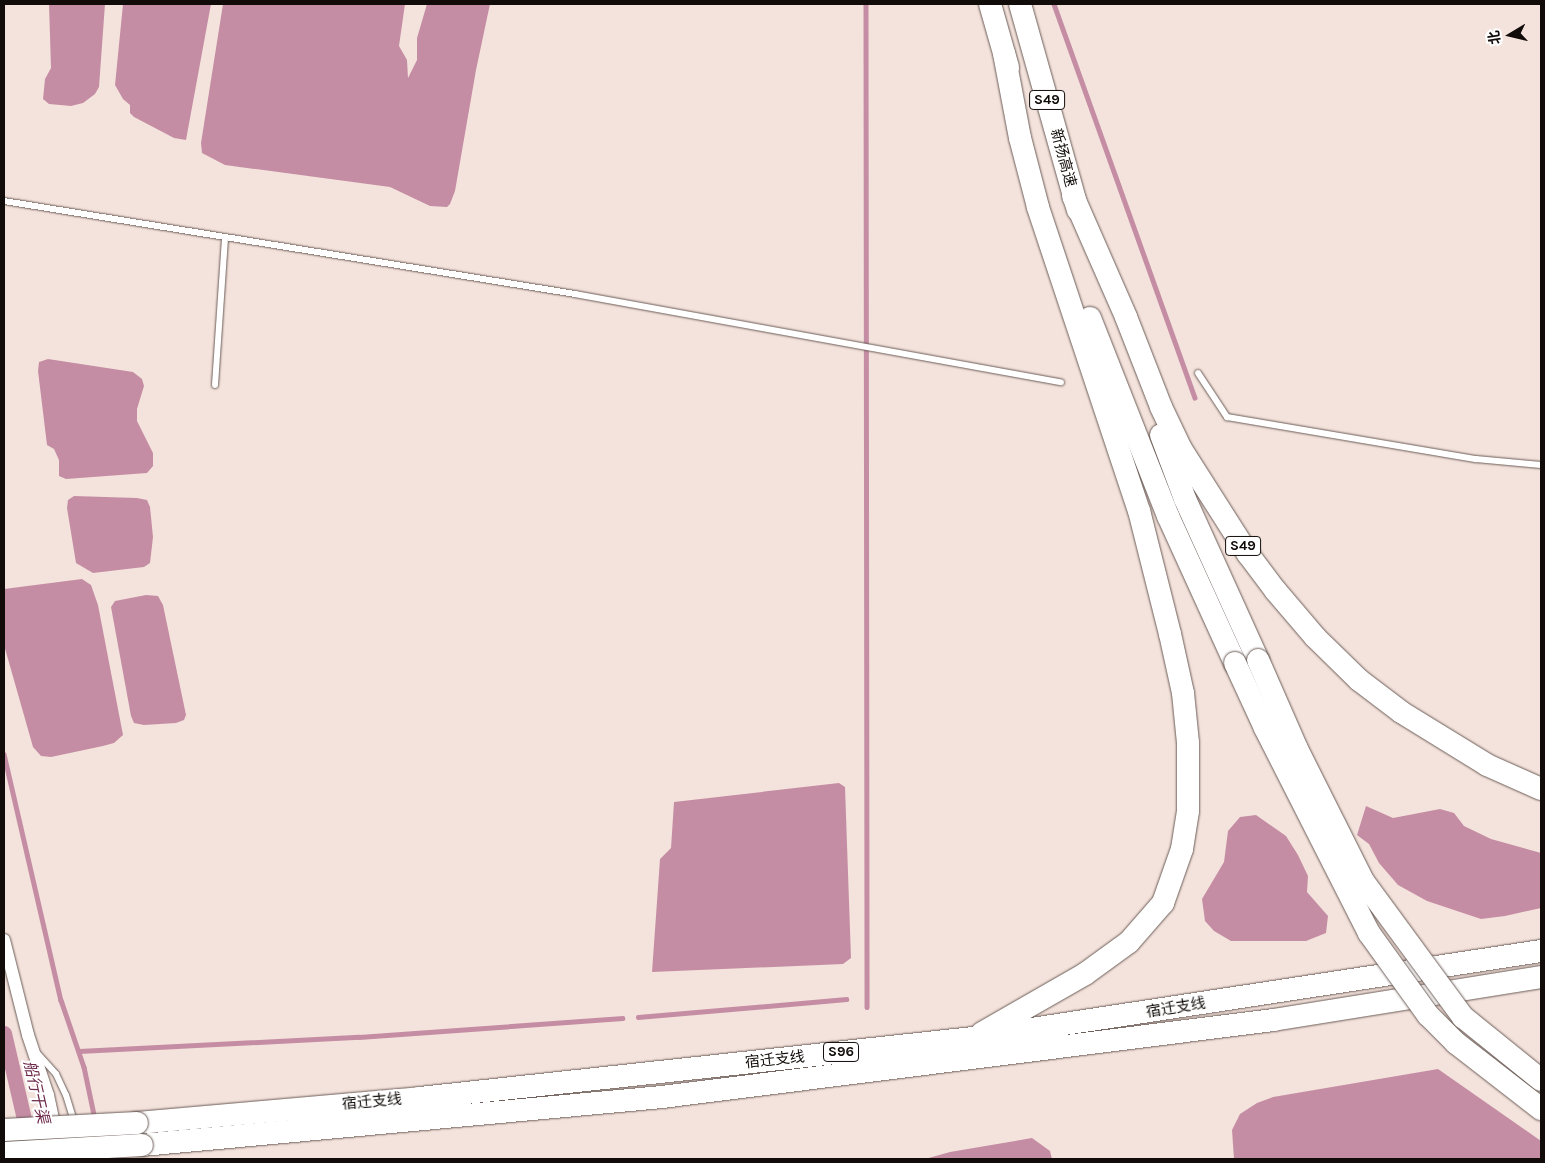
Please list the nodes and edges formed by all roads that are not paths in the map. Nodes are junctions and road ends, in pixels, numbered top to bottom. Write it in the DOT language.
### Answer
graph roads {
  1 [pos="990,4"];
  2 [pos="1020,4"];
  3 [pos="1004,53"];
  4 [pos="1073,196"];
  5 [pos="4,201"];
  6 [pos="225,237"];
  7 [pos="1198,373"];
  8 [pos="1061,382"];
  9 [pos="215,385"];
  10 [pos="1541,465"];
  11 [pos="1541,789"];
  12 [pos="4,940"];
  13 [pos="1541,951"];
  14 [pos="1541,977"];
  15 [pos="1541,983"];
  16 [pos="1506,984"];
  17 [pos="973,1038"];
  18 [pos="31,1046"];
  19 [pos="1541,1080"];
  20 [pos="1541,1109"];
  21 [pos="4,1130"];
  22 [pos="4,1153"];
  23 [pos="62,1159"];
  24 [pos="82,1159"];
  1 -- 3 [label="highway, S49"];
  2 -- 4 [label="highway, 新扬高速 / S49"];
  3 -- 17 [label="highway"];
  3 -- 20 [label="highway, S49, bridge"];
  4 -- 11 [label="highway, S49"];
  4 -- 19 [label="highway, bridge"];
  5 -- 6 [label="lane"];
  6 -- 8 [label="lane"];
  6 -- 9 [label="lane"];
  7 -- 10 [label="lane"];
  12 -- 18 [label="street"];
  13 -- 17 [label="highway, 宿迁支线 / S96"];
  14 -- 16 [label="highway, 宿迁支线 / S96"];
  15 -- 16 [label="highway"];
  16 -- 22 [label="highway, 宿迁支线 / S96, bridge"];
  17 -- 21 [label="highway, 宿迁支线 / S96, bridge"];
  18 -- 23 [label="street"];
  18 -- 24 [label="lane"];
}
